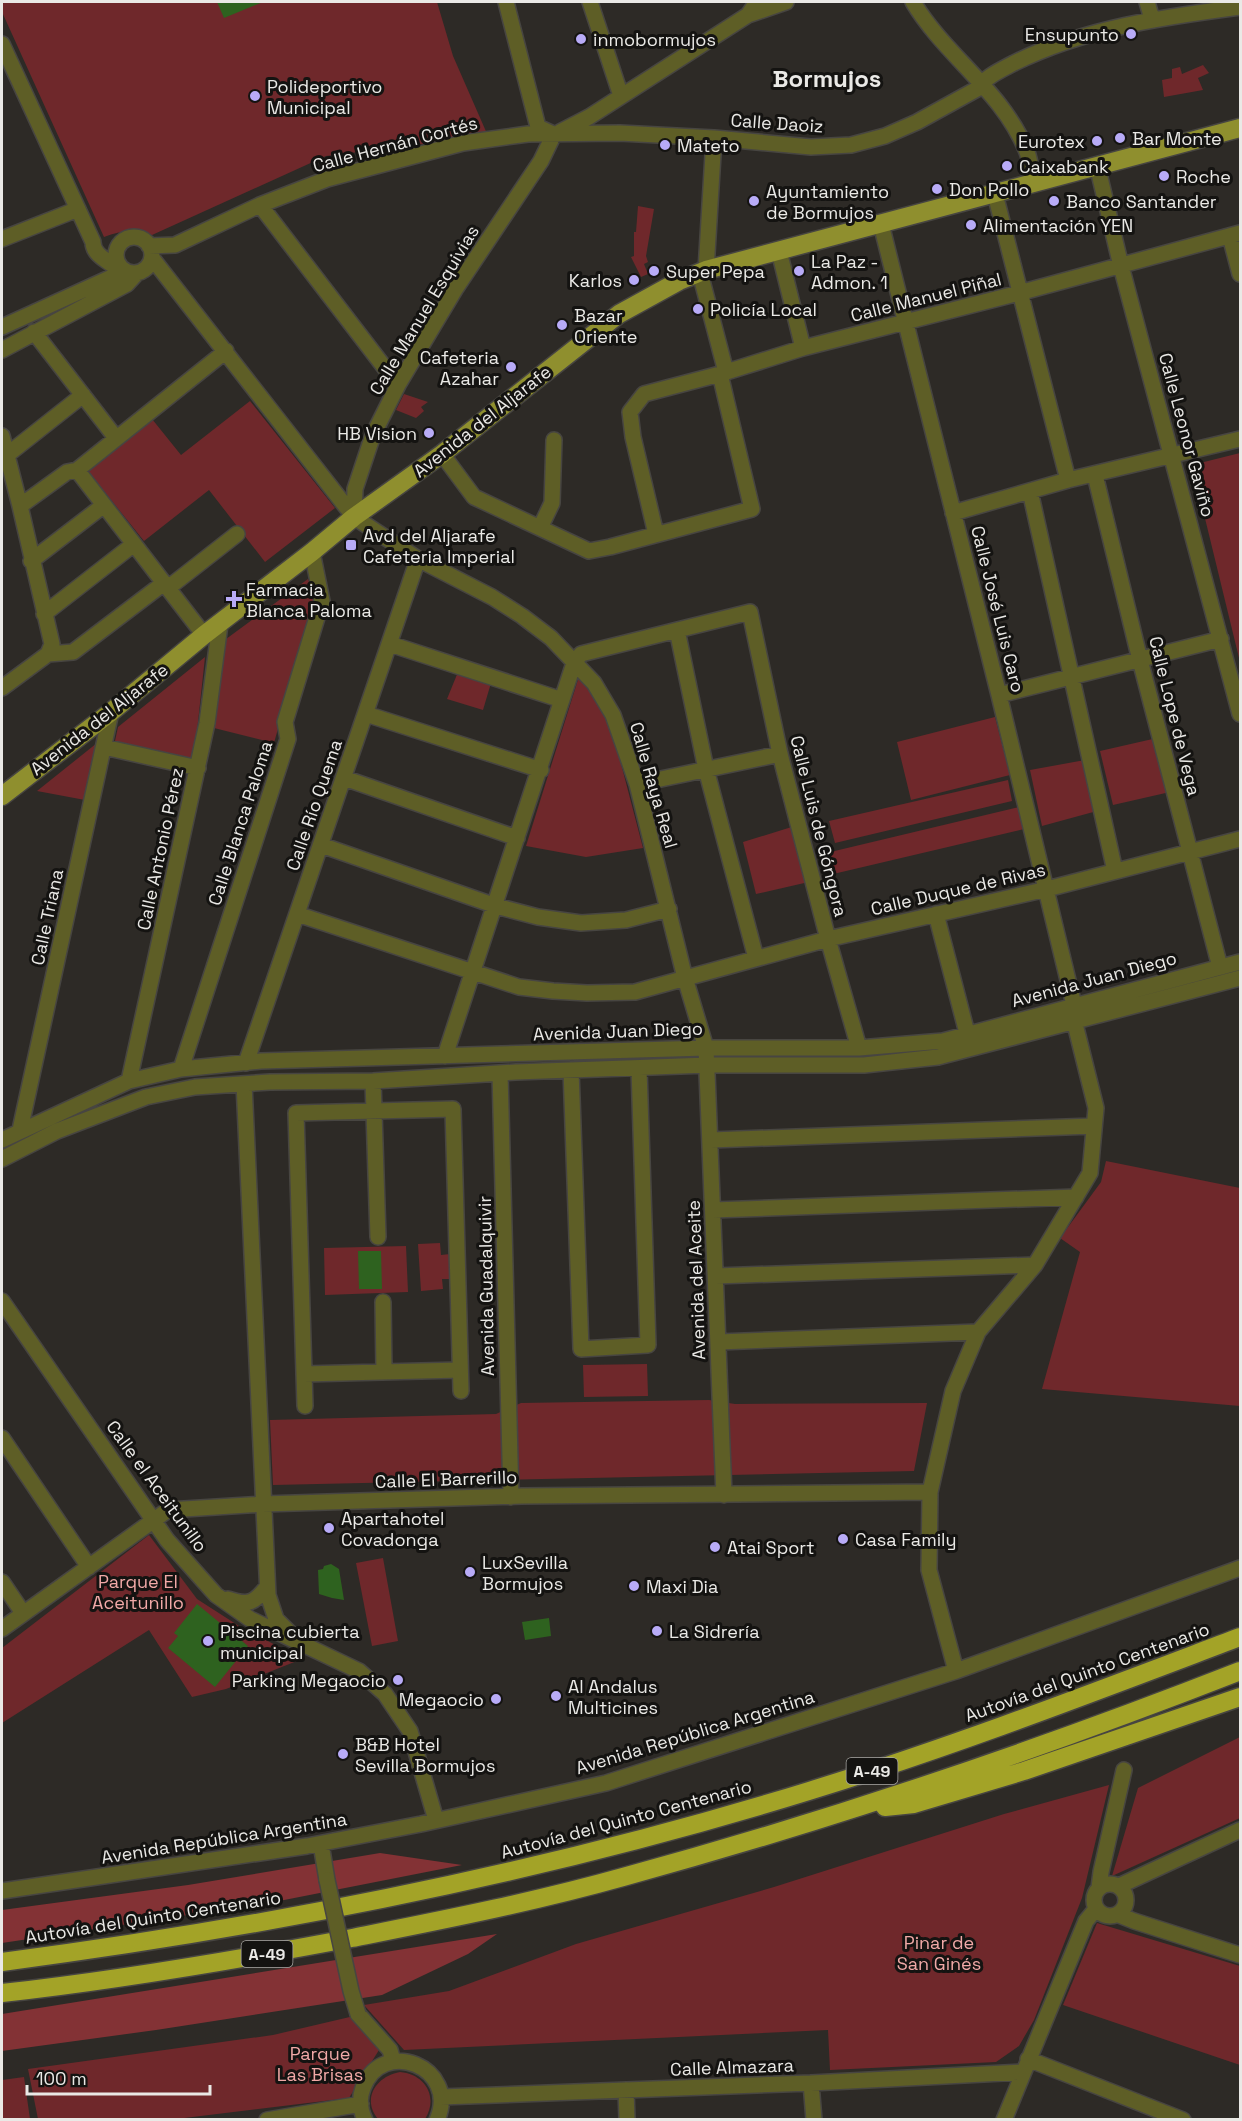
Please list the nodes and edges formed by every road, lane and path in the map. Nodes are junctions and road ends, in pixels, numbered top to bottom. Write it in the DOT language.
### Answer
graph roads {
  1 [pos="506,2"];
  2 [pos="590,2"];
  3 [pos="757,2"];
  4 [pos="786,2"];
  5 [pos="913,2"];
  6 [pos="1147,2"];
  7 [pos="1240,7"];
  8 [pos="748,15"];
  9 [pos="1152,19"];
  10 [pos="2,44"];
  11 [pos="981,82"];
  12 [pos="621,96"];
  13 [pos="1240,128"];
  14 [pos="554,134"];
  15 [pos="714,138"];
  16 [pos="1097,165"];
  17 [pos="1034,184"];
  18 [pos="994,194"];
  19 [pos="260,205"];
  20 [pos="78,209"];
  21 [pos="881,224"];
  22 [pos="1235,235"];
  23 [pos="2,238"];
  24 [pos="779,251"];
  25 [pos="151,252"];
  26 [pos="121,264"];
  27 [pos="1121,266"];
  28 [pos="703,272"];
  29 [pos="1240,274"];
  30 [pos="1019,293"];
  31 [pos="904,322"];
  32 [pos="2,327"];
  33 [pos="34,332"];
  34 [pos="803,348"];
  35 [pos="2,350"];
  36 [pos="226,351"];
  37 [pos="723,373"];
  38 [pos="398,385"];
  39 [pos="83,395"];
  40 [pos="2,436"];
  41 [pos="116,438"];
  42 [pos="554,440"];
  43 [pos="1240,440"];
  44 [pos="7,454"];
  45 [pos="442,454"];
  46 [pos="1173,456"];
  47 [pos="77,470"];
  48 [pos="1095,475"];
  49 [pos="1068,480"];
  50 [pos="1030,491"];
  51 [pos="104,505"];
  52 [pos="20,506"];
  53 [pos="954,513"];
  54 [pos="354,517"];
  55 [pos="540,528"];
  56 [pos="237,534"];
  57 [pos="656,534"];
  58 [pos="134,544"];
  59 [pos="312,552"];
  60 [pos="418,559"];
  61 [pos="31,561"];
  62 [pos="166,586"];
  63 [pos="44,614"];
  64 [pos="220,624"];
  65 [pos="677,630"];
  66 [pos="204,635"];
  67 [pos="1221,639"];
  68 [pos="390,644"];
  69 [pos="48,654"];
  70 [pos="1140,660"];
  71 [pos="574,663"];
  72 [pos="1073,676"];
  73 [pos="2,688"];
  74 [pos="999,695"];
  75 [pos="561,700"];
  76 [pos="111,712"];
  77 [pos="366,714"];
  78 [pos="1240,714"];
  79 [pos="104,747"];
  80 [pos="780,754"];
  81 [pos="198,768"];
  82 [pos="706,769"];
  83 [pos="541,770"];
  84 [pos="344,778"];
  85 [pos="637,784"];
  86 [pos="2,796"];
  87 [pos="517,838"];
  88 [pos="1240,839"];
  89 [pos="321,845"];
  90 [pos="1190,852"];
  91 [pos="1115,871"];
  92 [pos="1047,889"];
  93 [pos="496,906"];
  94 [pos="669,909"];
  95 [pos="297,914"];
  96 [pos="936,914"];
  97 [pos="828,939"];
  98 [pos="756,958"];
  99 [pos="1240,962"];
  100 [pos="1220,967"];
  101 [pos="473,972"];
  102 [pos="685,978"];
  103 [pos="1240,978"];
  104 [pos="1074,1012"];
  105 [pos="967,1033"];
  106 [pos="706,1048"];
  107 [pos="859,1048"];
  108 [pos="445,1056"];
  109 [pos="246,1063"];
  110 [pos="708,1065"];
  111 [pos="181,1069"];
  112 [pos="639,1069"];
  113 [pos="571,1070"];
  114 [pos="500,1073"];
  115 [pos="129,1081"];
  116 [pos="373,1081"];
  117 [pos="244,1084"];
  118 [pos="374,1111"];
  119 [pos="1094,1126"];
  120 [pos="20,1130"];
  121 [pos="2,1140"];
  122 [pos="711,1140"];
  123 [pos="2,1159"];
  124 [pos="1076,1197"];
  125 [pos="713,1210"];
  126 [pos="378,1237"];
  127 [pos="1035,1265"];
  128 [pos="716,1276"];
  129 [pos="2,1300"];
  130 [pos="383,1302"];
  131 [pos="978,1332"];
  132 [pos="718,1342"];
  133 [pos="460,1370"];
  134 [pos="384,1372"];
  135 [pos="304,1374"];
  136 [pos="461,1391"];
  137 [pos="305,1406"];
  138 [pos="2,1438"];
  139 [pos="930,1492"];
  140 [pos="724,1495"];
  141 [pos="510,1497"];
  142 [pos="263,1504"];
  143 [pos="153,1519"];
  144 [pos="89,1567"];
  145 [pos="1240,1568"];
  146 [pos="2,1582"];
  147 [pos="267,1587"];
  148 [pos="216,1595"];
  149 [pos="23,1613"];
  150 [pos="1240,1625"];
  151 [pos="2,1629"];
  152 [pos="1240,1637"];
  153 [pos="298,1641"];
  154 [pos="1194,1655"];
  155 [pos="956,1671"];
  156 [pos="1240,1671"];
  157 [pos="1240,1697"];
  158 [pos="1124,1770"];
  159 [pos="856,1809"];
  160 [pos="436,1820"];
  161 [pos="1240,1830"];
  162 [pos="321,1844"];
  163 [pos="1119,1886"];
  164 [pos="1099,1888"];
  165 [pos="2,1891"];
  166 [pos="1096,1909"];
  167 [pos="1119,1915"];
  168 [pos="1240,1955"];
  169 [pos="2,1962"];
  170 [pos="2,1994"];
  171 [pos="393,2061"];
  172 [pos="1026,2066"];
  173 [pos="811,2083"];
  174 [pos="626,2090"];
  175 [pos="440,2112"];
  176 [pos="362,2115"];
  177 [pos="268,2119"];
  178 [pos="627,2120"];
  179 [pos="814,2120"];
  180 [pos="1004,2120"];
  181 [pos="1183,2120"];
  1 -- 14 [label="street"];
  2 -- 12 [label="street"];
  3 -- 8 [label="street"];
  4 -- 8 [label="street"];
  5 -- 11 [label="street"];
  6 -- 9 [label="street"];
  7 -- 9 [label="street, Calle Daoiz"];
  8 -- 12 [label="street"];
  9 -- 11 [label="street, Calle Daoiz"];
  10 -- 20 [label="street"];
  11 -- 15 [label="street, Calle Daoiz"];
  11 -- 17 [label="street"];
  12 -- 14 [label="street"];
  13 -- 16 [label="main road, Avenida del Aljarafe"];
  14 -- 15 [label="street, Calle Daoiz"];
  14 -- 19 [label="street, Calle Hernán Cortés"];
  14 -- 38 [label="street, Calle Manuel Esquivias"];
  15 -- 28 [label="street"];
  16 -- 17 [label="main road, Avenida del Aljarafe"];
  16 -- 27 [label="street, Calle Leonor Gaviño"];
  17 -- 18 [label="main road, Avenida del Aljarafe"];
  18 -- 21 [label="main road, Avenida del Aljarafe"];
  18 -- 30 [label="street"];
  19 -- 25 [label="street, Calle Hernán Cortés"];
  19 -- 38 [label="street"];
  20 -- 23 [label="street"];
  20 -- 26 [label="street"];
  21 -- 24 [label="main road, Avenida del Aljarafe"];
  21 -- 31 [label="street, Calle José Luis Caro"];
  22 -- 27 [label="street, Calle Manuel Piñal"];
  22 -- 29 [label="street"];
  24 -- 28 [label="main road, Avenida del Aljarafe"];
  24 -- 34 [label="street"];
  25 -- 26 [label="street"];
  25 -- 26 [label="street"];
  25 -- 36 [label="street, Calle Raya Real"];
  26 -- 32 [label="street"];
  26 -- 33 [label="street"];
  27 -- 30 [label="street, Calle Manuel Piñal"];
  27 -- 46 [label="street, Calle Leonor Gaviño"];
  28 -- 37 [label="street"];
  28 -- 45 [label="main road, Avenida del Aljarafe"];
  30 -- 31 [label="street, Calle Manuel Piñal"];
  30 -- 49 [label="street"];
  31 -- 34 [label="street, Calle Manuel Piñal"];
  31 -- 53 [label="street, Calle José Luis Caro"];
  33 -- 35 [label="street"];
  33 -- 39 [label="street"];
  34 -- 37 [label="street, Calle Manuel Piñal"];
  36 -- 41 [label="street"];
  36 -- 54 [label="street, Calle Raya Real"];
  37 -- 57 [label="street, Calle Manuel Piñal"];
  37 -- 57 [label="street"];
  38 -- 54 [label="street, Calle Manuel Esquivias"];
  39 -- 41 [label="street"];
  39 -- 44 [label="street"];
  40 -- 44 [label="street"];
  41 -- 47 [label="street"];
  42 -- 55 [label="street"];
  43 -- 46 [label="street"];
  44 -- 52 [label="street"];
  45 -- 54 [label="main road, Avenida del Aljarafe"];
  45 -- 55 [label="street"];
  46 -- 48 [label="street"];
  46 -- 67 [label="street, Calle Leonor Gaviño"];
  47 -- 51 [label="street"];
  47 -- 52 [label="street"];
  48 -- 49 [label="street"];
  48 -- 70 [label="street, Calle Lope de Vega"];
  49 -- 50 [label="street"];
  50 -- 53 [label="street"];
  50 -- 72 [label="street"];
  51 -- 58 [label="street"];
  51 -- 61 [label="street"];
  52 -- 61 [label="street"];
  53 -- 74 [label="street, Calle José Luis Caro"];
  54 -- 59 [label="main road, Avenida del Aljarafe"];
  54 -- 60 [label="street, Calle Raya Real"];
  55 -- 57 [label="street"];
  56 -- 62 [label="street"];
  58 -- 62 [label="street"];
  58 -- 63 [label="street"];
  59 -- 64 [label="main road, Avenida del Aljarafe"];
  59 -- 111 [label="street, Calle Blanca Paloma"];
  60 -- 68 [label="street, Calle Río Quema"];
  60 -- 71 [label="street, Calle Raya Real"];
  61 -- 63 [label="street"];
  62 -- 66 [label="street"];
  62 -- 69 [label="street"];
  63 -- 69 [label="street"];
  64 -- 66 [label="main road, Avenida del Aljarafe"];
  64 -- 81 [label="street, Calle Antonio Pérez"];
  65 -- 71 [label="street"];
  65 -- 80 [label="street, Calle Luis de Góngora"];
  65 -- 82 [label="street"];
  66 -- 76 [label="main road, Avenida del Aljarafe"];
  67 -- 70 [label="street"];
  67 -- 78 [label="street, Calle Leonor Gaviño"];
  68 -- 75 [label="street"];
  68 -- 77 [label="street, Calle Río Quema"];
  69 -- 73 [label="street"];
  70 -- 72 [label="street"];
  70 -- 90 [label="street, Calle Lope de Vega"];
  71 -- 75 [label="street"];
  71 -- 85 [label="street, Calle Raya Real"];
  72 -- 74 [label="street"];
  72 -- 91 [label="street"];
  74 -- 92 [label="street, Calle José Luis Caro"];
  75 -- 83 [label="street"];
  76 -- 79 [label="street, Calle Triana"];
  76 -- 86 [label="main road, Avenida del Aljarafe"];
  77 -- 83 [label="street"];
  77 -- 84 [label="street, Calle Río Quema"];
  79 -- 81 [label="street"];
  79 -- 120 [label="street, Calle Triana"];
  80 -- 82 [label="street"];
  80 -- 97 [label="street, Calle Luis de Góngora"];
  81 -- 115 [label="street, Calle Antonio Pérez"];
  82 -- 85 [label="street"];
  82 -- 98 [label="street"];
  83 -- 87 [label="street"];
  84 -- 87 [label="street"];
  84 -- 89 [label="street, Calle Río Quema"];
  85 -- 94 [label="street, Calle Raya Real"];
  87 -- 93 [label="street"];
  88 -- 90 [label="street, Calle Duque de Rivas"];
  89 -- 93 [label="street"];
  89 -- 95 [label="street, Calle Río Quema"];
  90 -- 91 [label="street, Calle Duque de Rivas"];
  90 -- 100 [label="street, Calle Lope de Vega"];
  91 -- 92 [label="street, Calle Duque de Rivas"];
  92 -- 96 [label="street, Calle Duque de Rivas"];
  92 -- 104 [label="street, Calle José Luis Caro"];
  93 -- 94 [label="street"];
  93 -- 101 [label="street"];
  94 -- 102 [label="street, Calle Raya Real"];
  95 -- 101 [label="street, Calle Duque de Rivas"];
  95 -- 109 [label="street, Calle Río Quema"];
  96 -- 97 [label="street, Calle Duque de Rivas"];
  96 -- 105 [label="street"];
  97 -- 98 [label="street, Calle Duque de Rivas"];
  97 -- 107 [label="street, Calle Luis de Góngora"];
  98 -- 102 [label="street, Calle Duque de Rivas"];
  99 -- 100 [label="street, Avenida Juan Diego"];
  100 -- 104 [label="street, Avenida Juan Diego"];
  101 -- 102 [label="street, Calle Duque de Rivas"];
  101 -- 108 [label="street"];
  102 -- 106 [label="street, Calle Raya Real"];
  103 -- 104 [label="street, Avenida Juan Diego"];
  104 -- 105 [label="street, Avenida Juan Diego"];
  104 -- 110 [label="street, Avenida Juan Diego"];
  104 -- 119 [label="street, Calle José Luis Caro"];
  105 -- 107 [label="street, Avenida Juan Diego"];
  106 -- 107 [label="street, Avenida Juan Diego"];
  106 -- 108 [label="street, Avenida Juan Diego"];
  106 -- 110 [label="street, Calle Raya Real"];
  108 -- 109 [label="street, Avenida Juan Diego"];
  109 -- 111 [label="street, Avenida Juan Diego"];
  110 -- 112 [label="street, Avenida Juan Diego"];
  110 -- 122 [label="street, Avenida del Aceite"];
  111 -- 115 [label="street, Avenida Juan Diego"];
  112 -- 113 [label="street, Avenida Juan Diego"];
  112 -- 113 [label="street"];
  113 -- 114 [label="street, Avenida Juan Diego"];
  114 -- 116 [label="street, Avenida Juan Diego"];
  114 -- 141 [label="street, Avenida Guadalquivir"];
  115 -- 120 [label="street, Avenida Juan Diego"];
  116 -- 117 [label="street, Avenida Juan Diego"];
  116 -- 118 [label="street"];
  117 -- 123 [label="street, Avenida Juan Diego"];
  117 -- 142 [label="street"];
  118 -- 126 [label="street"];
  118 -- 133 [label="street"];
  118 -- 135 [label="street"];
  119 -- 122 [label="street"];
  119 -- 124 [label="street, Calle José Luis Caro"];
  120 -- 121 [label="street, Avenida Juan Diego"];
  122 -- 125 [label="street, Avenida del Aceite"];
  124 -- 125 [label="street"];
  124 -- 127 [label="street, Calle José Luis Caro"];
  125 -- 128 [label="street, Avenida del Aceite"];
  127 -- 128 [label="street"];
  127 -- 131 [label="street, Calle José Luis Caro"];
  128 -- 132 [label="street, Avenida del Aceite"];
  129 -- 143 [label="street, Calle el Aceitunillo"];
  130 -- 134 [label="street"];
  131 -- 132 [label="street"];
  131 -- 139 [label="street, Calle José Luis Caro"];
  132 -- 140 [label="street, Avenida del Aceite"];
  133 -- 134 [label="street"];
  133 -- 136 [label="street"];
  134 -- 135 [label="street"];
  135 -- 137 [label="street"];
  138 -- 144 [label="street"];
  139 -- 140 [label="street, Calle El Barrerillo"];
  139 -- 155 [label="street, Calle José Luis Caro"];
  140 -- 141 [label="street, Calle El Barrerillo"];
  141 -- 142 [label="street, Calle El Barrerillo"];
  142 -- 143 [label="street, Calle El Barrerillo"];
  142 -- 147 [label="street"];
  143 -- 144 [label="street, Calle El Barrerillo"];
  143 -- 148 [label="street, Calle el Aceitunillo"];
  144 -- 149 [label="street, Calle El Barrerillo"];
  145 -- 155 [label="street, Avenida República Argentina"];
  146 -- 149 [label="street"];
  147 -- 148 [label="street"];
  147 -- 153 [label="street"];
  148 -- 153 [label="street, Calle el Aceitunillo"];
  149 -- 151 [label="street, Calle El Barrerillo"];
  150 -- 154 [label="highway"];
  152 -- 154 [label="highway, Autovía del Quinto Centenario / A-49"];
  153 -- 160 [label="street, Calle el Aceitunillo"];
  154 -- 169 [label="highway, Autovía del Quinto Centenario / A-49"];
  155 -- 160 [label="street, Avenida República Argentina"];
  156 -- 159 [label="highway, A-49"];
  157 -- 159 [label="highway"];
  158 -- 164 [label="street"];
  159 -- 170 [label="highway, A-49"];
  160 -- 162 [label="street, Avenida República Argentina"];
  161 -- 163 [label="street"];
  162 -- 165 [label="street, Avenida República Argentina"];
  162 -- 171 [label="street, bridge"];
  163 -- 164 [label="street"];
  163 -- 167 [label="street"];
  164 -- 166 [label="street"];
  166 -- 167 [label="street"];
  166 -- 172 [label="street"];
  167 -- 168 [label="street"];
  171 -- 175 [label="street"];
  171 -- 176 [label="street"];
  172 -- 173 [label="street, Calle Almazara"];
  172 -- 180 [label="street"];
  172 -- 181 [label="street"];
  173 -- 174 [label="street, Calle Almazara"];
  173 -- 179 [label="street"];
  174 -- 175 [label="street, Calle Almazara"];
  174 -- 178 [label="street"];
  176 -- 177 [label="street"];
}
